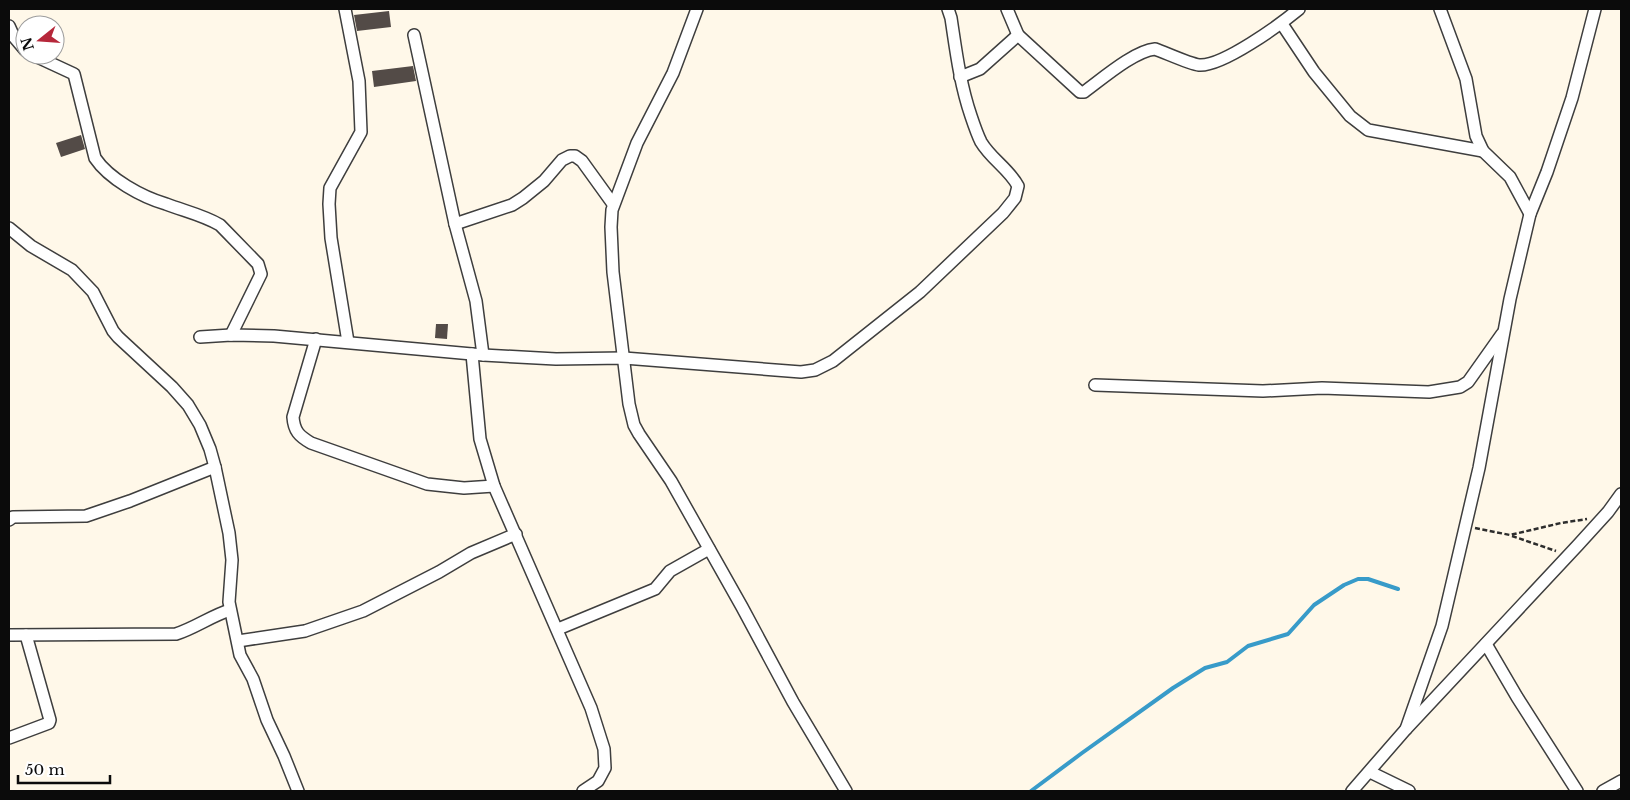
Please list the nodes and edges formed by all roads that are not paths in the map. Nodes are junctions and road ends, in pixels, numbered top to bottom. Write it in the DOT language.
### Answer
graph roads {
  1 [pos="345,9"];
  2 [pos="697,9"];
  3 [pos="948,9"];
  4 [pos="1007,9"];
  5 [pos="1299,9"];
  6 [pos="1440,9"];
  7 [pos="1595,9"];
  8 [pos="1282,24"];
  9 [pos="9,26"];
  10 [pos="414,35"];
  11 [pos="1018,35"];
  12 [pos="15,38"];
  13 [pos="55,65"];
  14 [pos="960,77"];
  15 [pos="1484,151"];
  16 [pos="613,204"];
  17 [pos="1530,214"];
  18 [pos="455,224"];
  19 [pos="9,228"];
  20 [pos="1504,330"];
  21 [pos="231,335"];
  22 [pos="200,337"];
  23 [pos="316,339"];
  24 [pos="348,342"];
  25 [pos="478,354"];
  26 [pos="624,358"];
  27 [pos="1095,385"];
  28 [pos="215,467"];
  29 [pos="494,486"];
  30 [pos="1621,494"];
  31 [pos="10,515"];
  32 [pos="516,534"];
  33 [pos="709,549"];
  34 [pos="230,610"];
  35 [pos="558,629"];
  36 [pos="9,635"];
  37 [pos="26,635"];
  38 [pos="238,641"];
  39 [pos="1486,644"];
  40 [pos="1406,729"];
  41 [pos="9,738"];
  42 [pos="1370,772"];
  43 [pos="1621,781"];
  44 [pos="298,791"];
  45 [pos="583,791"];
  46 [pos="846,791"];
  47 [pos="1352,791"];
  48 [pos="1409,791"];
  49 [pos="1577,791"];
  50 [pos="1603,791"];
  1 -- 24 [label="street"];
  2 -- 16 [label="street"];
  3 -- 14 [label="street"];
  4 -- 11 [label="street"];
  5 -- 8 [label="street"];
  6 -- 15 [label="street"];
  7 -- 17 [label="street"];
  8 -- 11 [label="street"];
  8 -- 15 [label="street"];
  9 -- 12 [label="street"];
  10 -- 18 [label="street"];
  11 -- 14 [label="street"];
  13 -- 21 [label="street"];
  14 -- 26 [label="street"];
  15 -- 17 [label="street"];
  16 -- 18 [label="street"];
  16 -- 26 [label="street"];
  17 -- 20 [label="street"];
  18 -- 25 [label="street"];
  19 -- 28 [label="street"];
  20 -- 27 [label="street"];
  20 -- 40 [label="street"];
  21 -- 22 [label="street"];
  21 -- 23 [label="street"];
  23 -- 24 [label="street"];
  23 -- 29 [label="street"];
  24 -- 25 [label="street"];
  25 -- 26 [label="street"];
  25 -- 29 [label="street"];
  26 -- 33 [label="street"];
  28 -- 31 [label="street"];
  28 -- 34 [label="street"];
  29 -- 32 [label="street"];
  30 -- 39 [label="street"];
  32 -- 35 [label="street"];
  32 -- 38 [label="street"];
  33 -- 35 [label="street"];
  33 -- 46 [label="street"];
  34 -- 37 [label="street"];
  34 -- 38 [label="street"];
  35 -- 45 [label="street"];
  36 -- 37 [label="street"];
  37 -- 41 [label="street"];
  38 -- 44 [label="street"];
  39 -- 40 [label="street"];
  39 -- 49 [label="street"];
  40 -- 42 [label="street"];
  42 -- 47 [label="street"];
  42 -- 48 [label="street"];
  43 -- 50 [label="street"];
}
